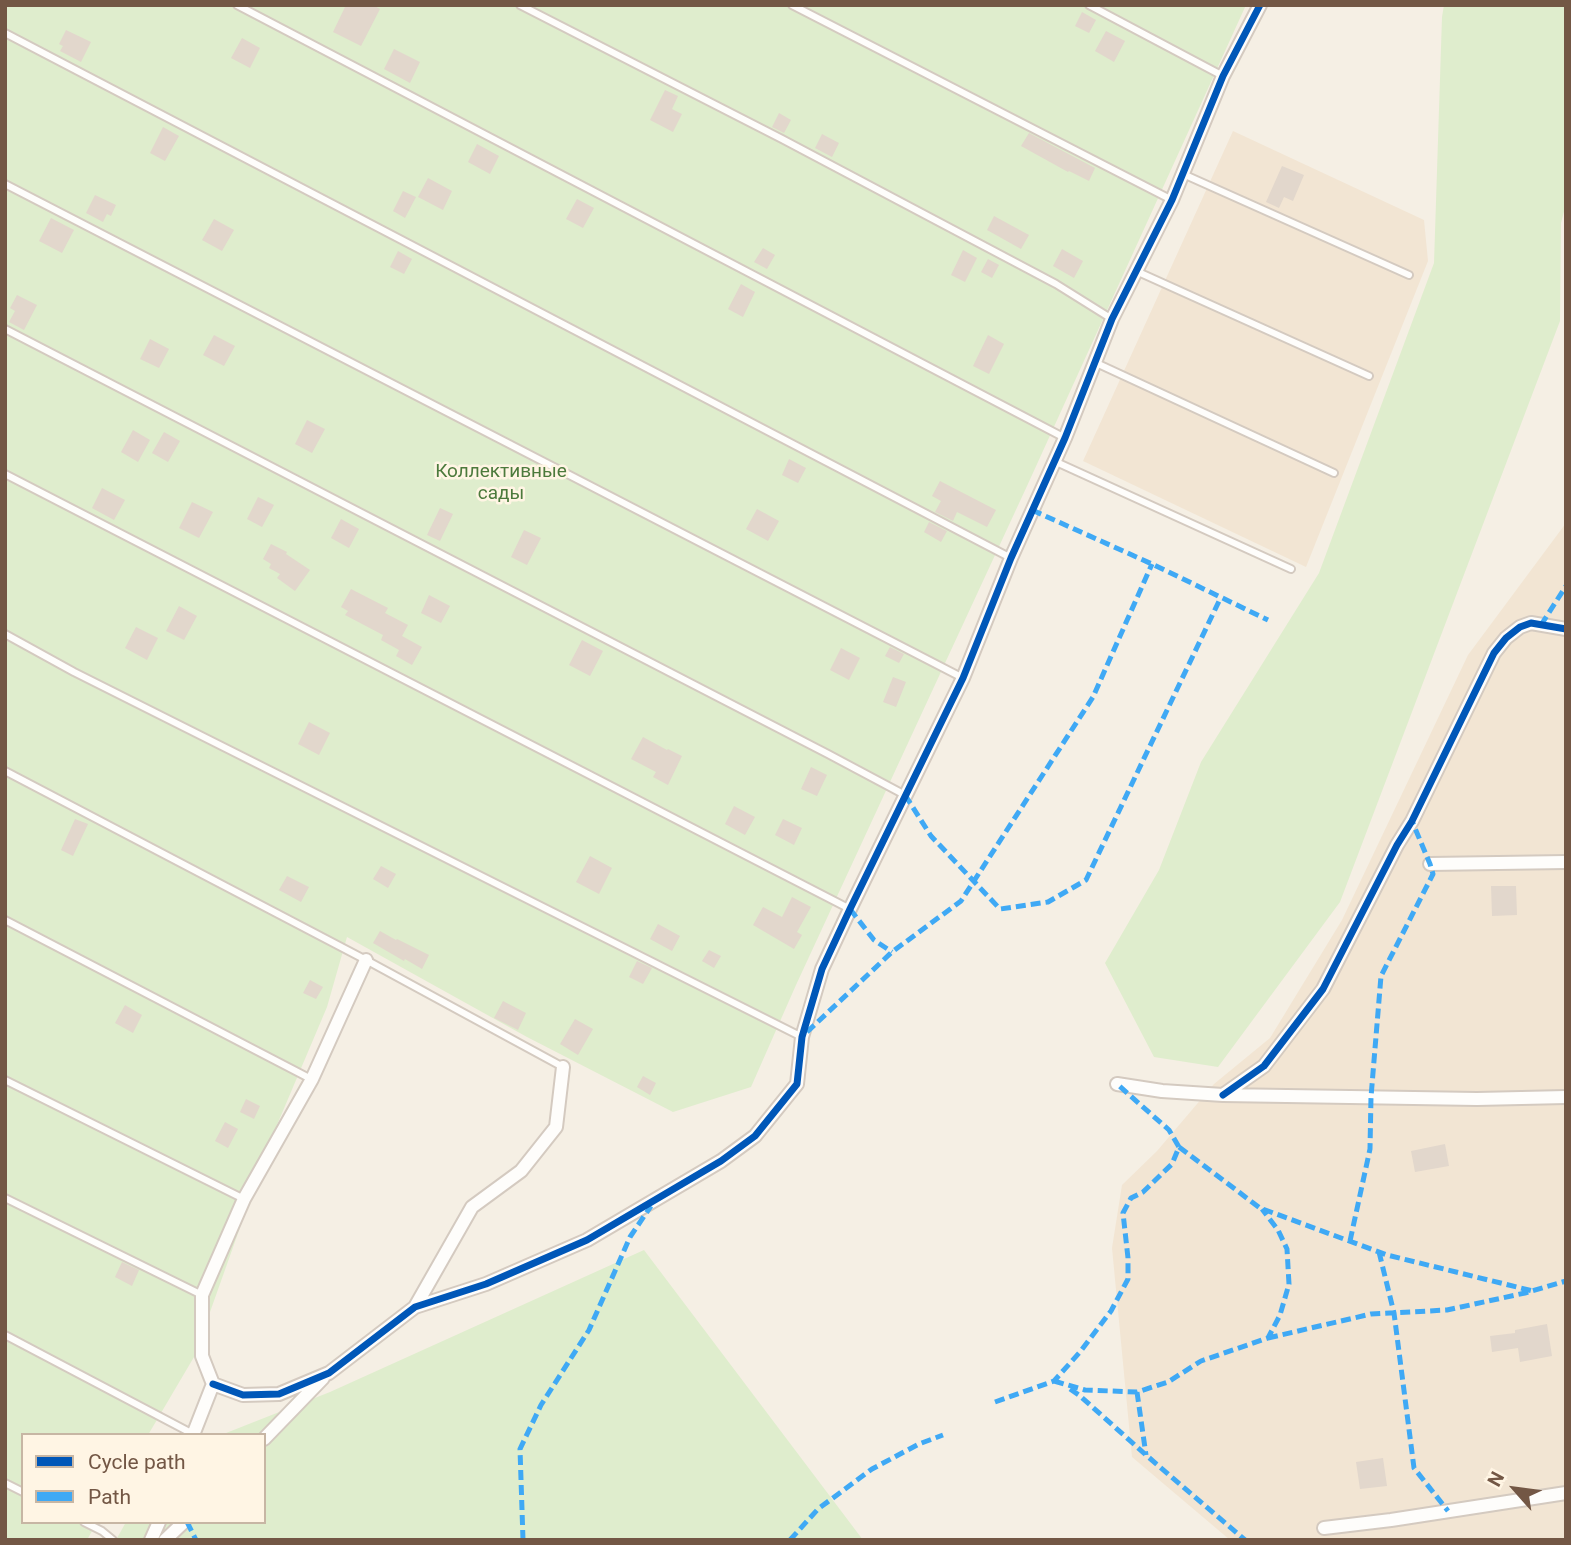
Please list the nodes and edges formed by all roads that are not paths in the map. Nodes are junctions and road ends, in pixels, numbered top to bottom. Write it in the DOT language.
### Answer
graph roads {
  1 [pos="237,5"];
  2 [pos="520,5"];
  3 [pos="792,5"];
  4 [pos="1089,5"];
  5 [pos="1260,5"];
  6 [pos="5,33"];
  7 [pos="1223,76"];
  8 [pos="1183,174"];
  9 [pos="5,184"];
  10 [pos="1172,200"];
  11 [pos="1136,271"];
  12 [pos="1409,275"];
  13 [pos="1112,319"];
  14 [pos="5,329"];
  15 [pos="1094,362"];
  16 [pos="1369,376"];
  17 [pos="1065,438"];
  18 [pos="1054,461"];
  19 [pos="1334,473"];
  20 [pos="5,474"];
  21 [pos="1011,558"];
  22 [pos="1291,569"];
  23 [pos="1566,629"];
  24 [pos="5,634"];
  25 [pos="963,678"];
  26 [pos="5,771"];
  27 [pos="905,795"];
  28 [pos="1566,862"];
  29 [pos="1430,864"];
  30 [pos="850,909"];
  31 [pos="5,920"];
  32 [pos="366,960"];
  33 [pos="802,1037"];
  34 [pos="563,1067"];
  35 [pos="312,1079"];
  36 [pos="5,1080"];
  37 [pos="1117,1084"];
  38 [pos="1223,1095"];
  39 [pos="1566,1097"];
  40 [pos="5,1198"];
  41 [pos="244,1199"];
  42 [pos="202,1295"];
  43 [pos="415,1307"];
  44 [pos="5,1335"];
  45 [pos="328,1373"];
  46 [pos="214,1384"];
  47 [pos="191,1433"];
  48 [pos="193,1433"];
  49 [pos="266,1437"];
  50 [pos="5,1483"];
  51 [pos="21,1491"];
  52 [pos="1566,1493"];
  53 [pos="88,1524"];
  54 [pos="158,1524"];
  55 [pos="182,1524"];
  56 [pos="1324,1528"];
  57 [pos="113,1540"];
  58 [pos="151,1540"];
  59 [pos="165,1540"];
  1 -- 17 [label="lane"];
  2 -- 13 [label="lane"];
  3 -- 10 [label="lane"];
  4 -- 7 [label="lane"];
  5 -- 7 [label="street"];
  6 -- 21 [label="lane"];
  7 -- 8 [label="street"];
  8 -- 10 [label="street"];
  8 -- 12 [label="lane"];
  9 -- 25 [label="lane"];
  10 -- 11 [label="street"];
  11 -- 13 [label="street"];
  11 -- 16 [label="lane"];
  13 -- 15 [label="street"];
  14 -- 27 [label="lane"];
  15 -- 17 [label="street"];
  15 -- 19 [label="lane"];
  17 -- 18 [label="street"];
  18 -- 21 [label="street"];
  18 -- 22 [label="lane"];
  20 -- 30 [label="lane"];
  21 -- 25 [label="street"];
  23 -- 38 [label="street"];
  24 -- 33 [label="lane"];
  25 -- 27 [label="street"];
  26 -- 32 [label="lane"];
  27 -- 30 [label="street"];
  28 -- 29 [label="street"];
  30 -- 33 [label="street"];
  31 -- 35 [label="lane"];
  32 -- 34 [label="lane"];
  32 -- 35 [label="street"];
  33 -- 43 [label="street"];
  34 -- 43 [label="street"];
  35 -- 41 [label="street"];
  36 -- 41 [label="lane"];
  37 -- 38 [label="street"];
  38 -- 39 [label="street"];
  40 -- 42 [label="lane"];
  41 -- 42 [label="street"];
  42 -- 46 [label="street"];
  43 -- 45 [label="street"];
  44 -- 47 [label="lane"];
  45 -- 46 [label="street"];
  45 -- 49 [label="street"];
  46 -- 48 [label="street"];
  50 -- 51 [label="lane"];
  52 -- 56 [label="street"];
  53 -- 57 [label="lane"];
  54 -- 58 [label="street"];
  55 -- 59 [label="street"];
}
